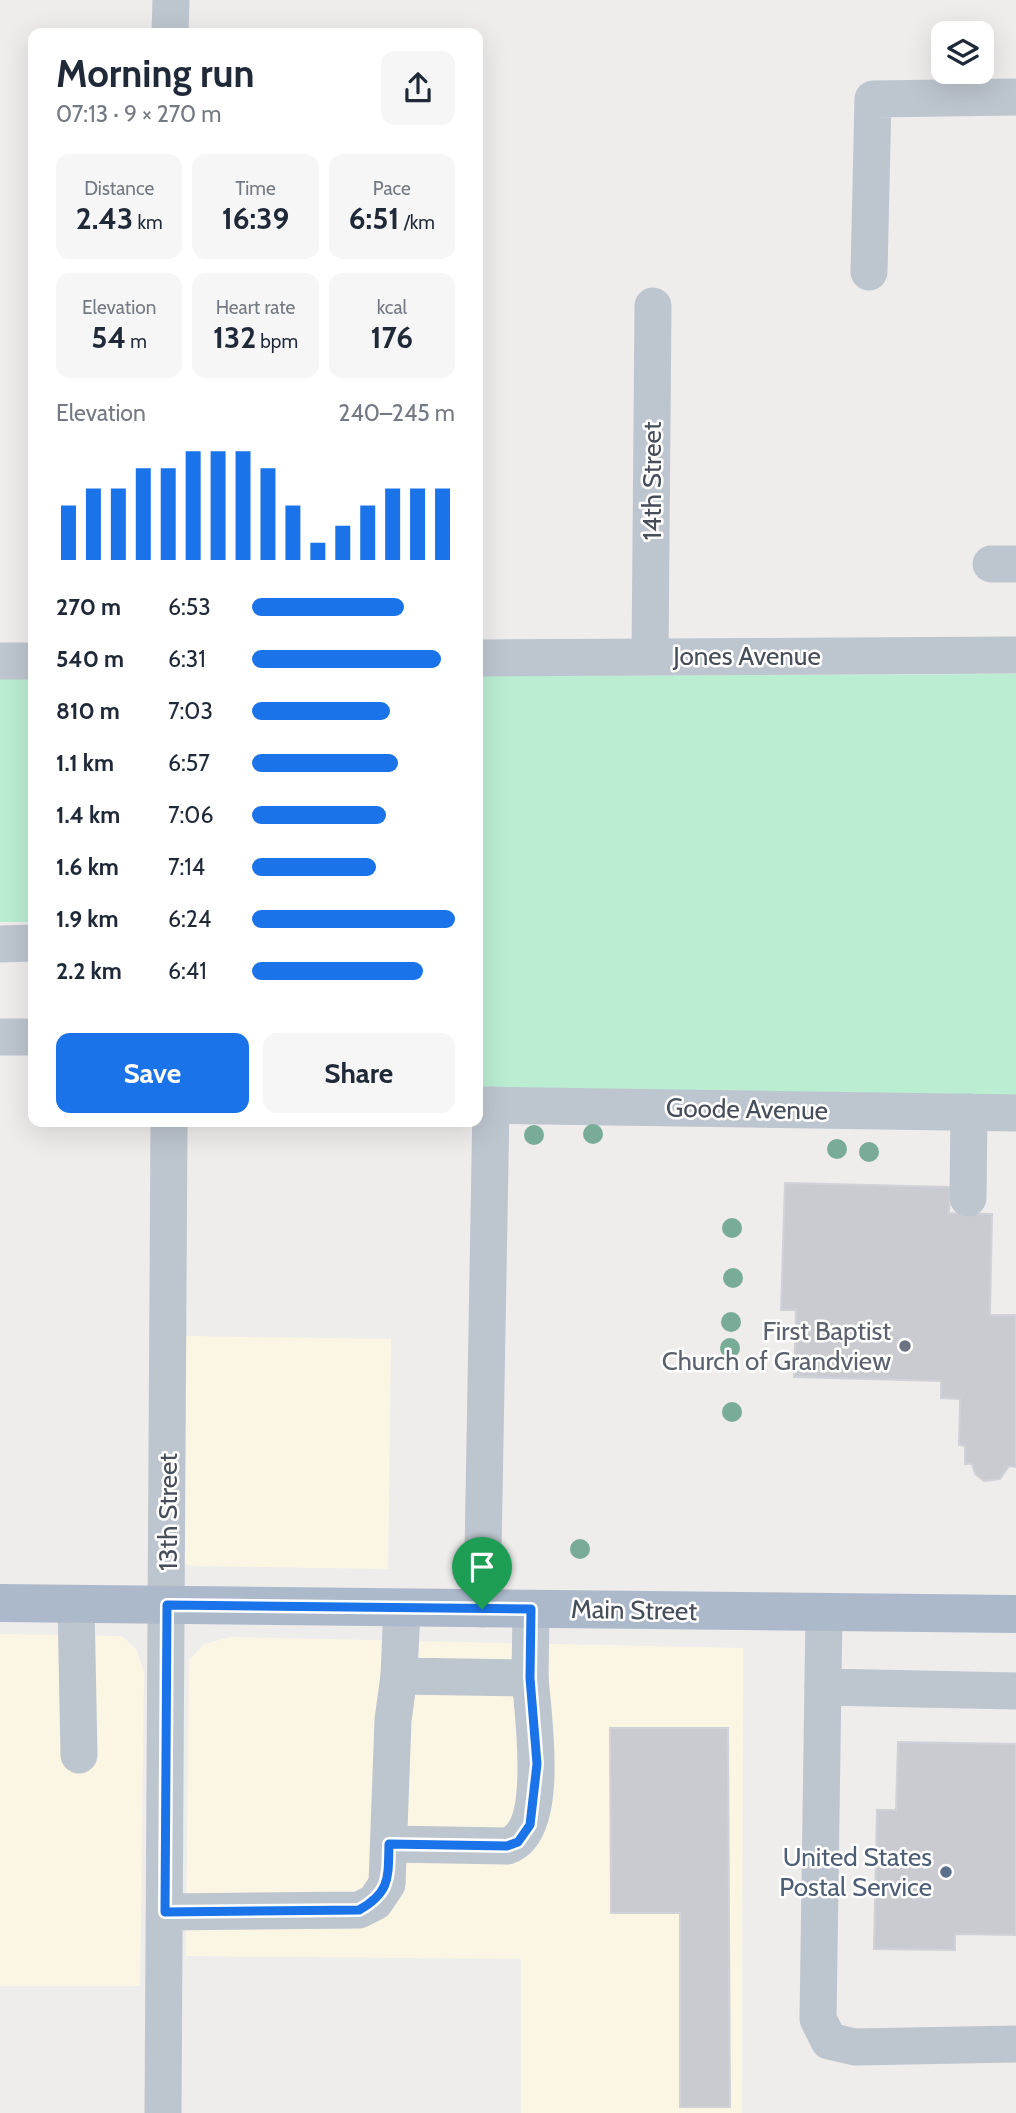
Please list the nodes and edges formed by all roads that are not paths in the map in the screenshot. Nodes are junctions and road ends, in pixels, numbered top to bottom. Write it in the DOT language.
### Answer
graph roads {
  1 [pos="171,0"];
  2 [pos="170,28"];
  3 [pos="1016,97"];
  4 [pos="869,272"];
  5 [pos="653,306"];
  6 [pos="1016,655"];
  7 [pos="650,656"];
  8 [pos="483,658"];
  9 [pos="0,661"];
  10 [pos="28,661"];
  11 [pos="28,943"];
  12 [pos="0,944"];
  13 [pos="0,1037"];
  14 [pos="28,1037"];
  15 [pos="485,1105"];
  16 [pos="969,1112"];
  17 [pos="1016,1113"];
  18 [pos="169,1127"];
  19 [pos="968,1198"];
  20 [pos="0,1603"];
  21 [pos="76,1604"];
  22 [pos="167,1605"];
  23 [pos="402,1608"];
  24 [pos="482,1609"];
  25 [pos="531,1609"];
  26 [pos="824,1613"];
  27 [pos="1016,1614"];
  28 [pos="400,1676"];
  29 [pos="530,1678"];
  30 [pos="823,1687"];
  31 [pos="1016,1691"];
  32 [pos="79,1755"];
  33 [pos="389,1844"];
  34 [pos="165,1912"];
  35 [pos="1016,2044"];
  36 [pos="163,2113"];
  1 -- 2 [label="street"];
  3 -- 4 [label="street"];
  5 -- 7 [label="street, 14th Street"];
  6 -- 7 [label="street, Jones Avenue"];
  7 -- 8 [label="street, Jones Avenue"];
  9 -- 10 [label="street"];
  11 -- 12 [label="street"];
  13 -- 14 [label="street"];
  15 -- 16 [label="street, Goode Avenue"];
  15 -- 24 [label="street"];
  16 -- 17 [label="street, Goode Avenue"];
  16 -- 19 [label="street"];
  18 -- 22 [label="street, 13th Street"];
  20 -- 21 [label="main road, Main Street"];
  21 -- 22 [label="main road, Main Street"];
  21 -- 32 [label="street"];
  22 -- 23 [label="main road, Main Street"];
  22 -- 34 [label="street, 13th Street"];
  23 -- 24 [label="main road, Main Street"];
  23 -- 28 [label="street"];
  24 -- 25 [label="main road, Main Street"];
  25 -- 26 [label="main road, Main Street"];
  25 -- 29 [label="street"];
  26 -- 27 [label="main road, Main Street"];
  26 -- 30 [label="street"];
  28 -- 29 [label="street"];
  28 -- 33 [label="street"];
  29 -- 33 [label="street"];
  30 -- 31 [label="street"];
  30 -- 35 [label="street"];
  33 -- 34 [label="street"];
  34 -- 36 [label="street, 13th Street"];
}
